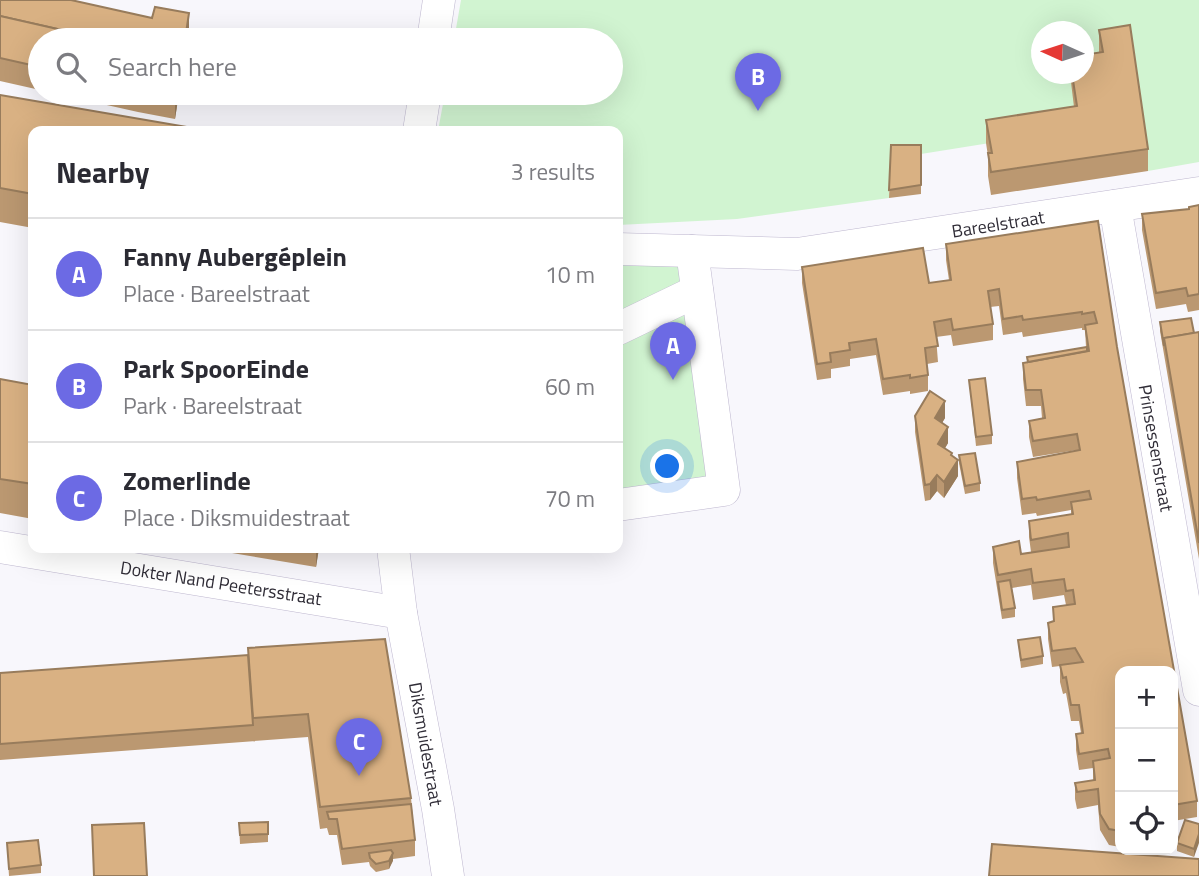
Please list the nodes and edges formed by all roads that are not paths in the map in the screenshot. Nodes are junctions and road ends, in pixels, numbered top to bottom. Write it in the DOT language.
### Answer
graph roads {
  1 [pos="439,0"];
  2 [pos="435,28"];
  3 [pos="423,105"];
  4 [pos="420,126"];
  5 [pos="1199,193"];
  6 [pos="1115,206"];
  7 [pos="623,249"];
  8 [pos="692,251"];
  9 [pos="697,290"];
  10 [pos="623,327"];
  11 [pos="623,504"];
  12 [pos="0,547"];
  13 [pos="28,552"];
  14 [pos="36,553"];
  15 [pos="394,553"];
  16 [pos="401,613"];
  17 [pos="1199,690"];
  18 [pos="449,876"];
  1 -- 2 [label="street"];
  3 -- 4 [label="street"];
  5 -- 6 [label="street, Bareelstraat"];
  6 -- 8 [label="street, Bareelstraat"];
  6 -- 17 [label="street, Prinsessenstraat"];
  7 -- 8 [label="street, Bareelstraat"];
  8 -- 9 [label="street"];
  9 -- 10 [label="street"];
  9 -- 11 [label="street"];
  12 -- 13 [label="street, Dokter Nand Peetersstraat"];
  14 -- 16 [label="street, Dokter Nand Peetersstraat"];
  15 -- 16 [label="street, Diksmuidestraat"];
  16 -- 18 [label="street, Diksmuidestraat"];
}
